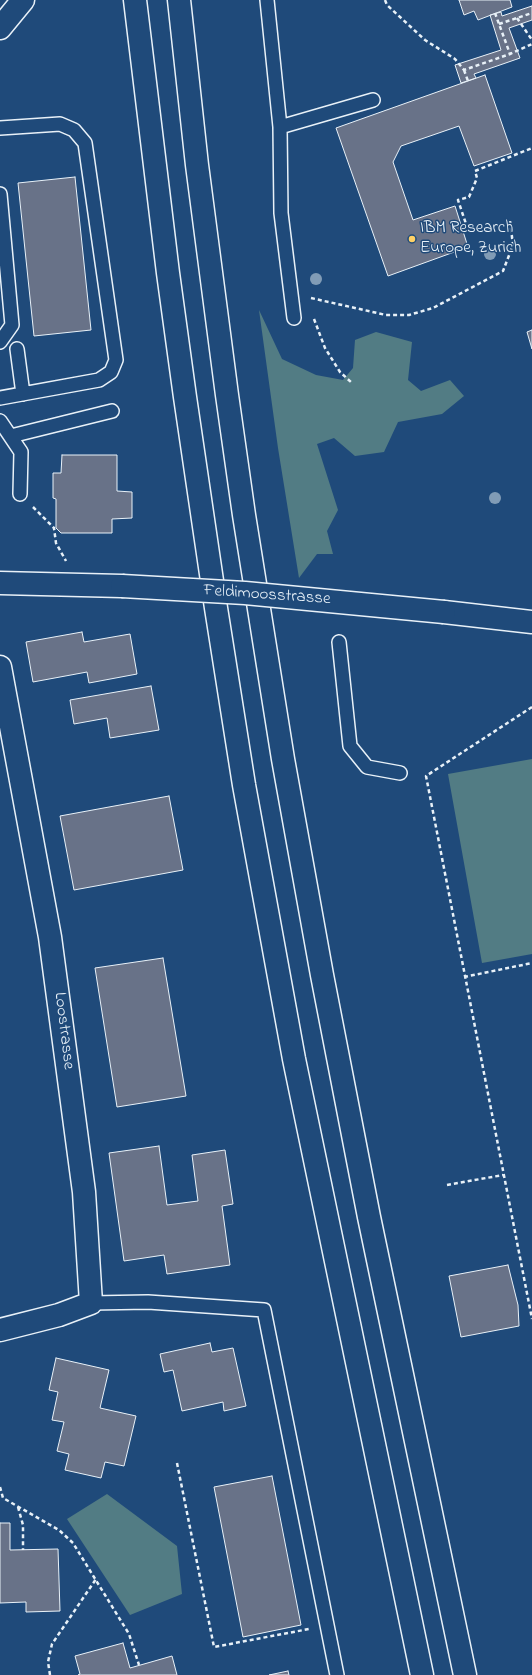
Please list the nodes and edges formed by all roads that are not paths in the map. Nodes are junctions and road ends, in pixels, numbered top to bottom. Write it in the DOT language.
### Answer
graph roads {
  1 [pos="23,0"];
  2 [pos="135,0"];
  3 [pos="179,0"];
  4 [pos="267,0"];
  5 [pos="0,28"];
  6 [pos="373,100"];
  7 [pos="280,127"];
  8 [pos="0,128"];
  9 [pos="0,194"];
  10 [pos="294,318"];
  11 [pos="0,342"];
  12 [pos="17,349"];
  13 [pos="23,394"];
  14 [pos="0,398"];
  15 [pos="112,411"];
  16 [pos="0,421"];
  17 [pos="11,436"];
  18 [pos="20,494"];
  19 [pos="0,583"];
  20 [pos="532,622"];
  21 [pos="339,642"];
  22 [pos="0,667"];
  23 [pos="400,773"];
  24 [pos="91,1303"];
  25 [pos="0,1330"];
  26 [pos="337,1675"];
  27 [pos="422,1675"];
  28 [pos="465,1675"];
  1 -- 5 [label="main road"];
  2 -- 27 [label="main road"];
  3 -- 28 [label="main road"];
  4 -- 7 [label="lane"];
  6 -- 7 [label="lane"];
  7 -- 10 [label="lane"];
  8 -- 13 [label="lane"];
  9 -- 11 [label="lane"];
  12 -- 13 [label="lane"];
  13 -- 14 [label="lane"];
  15 -- 17 [label="lane"];
  16 -- 17 [label="lane"];
  17 -- 18 [label="lane"];
  19 -- 20 [label="main road, Feldimoosstrasse, bridge"];
  21 -- 23 [label="lane"];
  22 -- 24 [label="main road, Loostrasse"];
  24 -- 25 [label="main road"];
  24 -- 26 [label="lane"];
}
